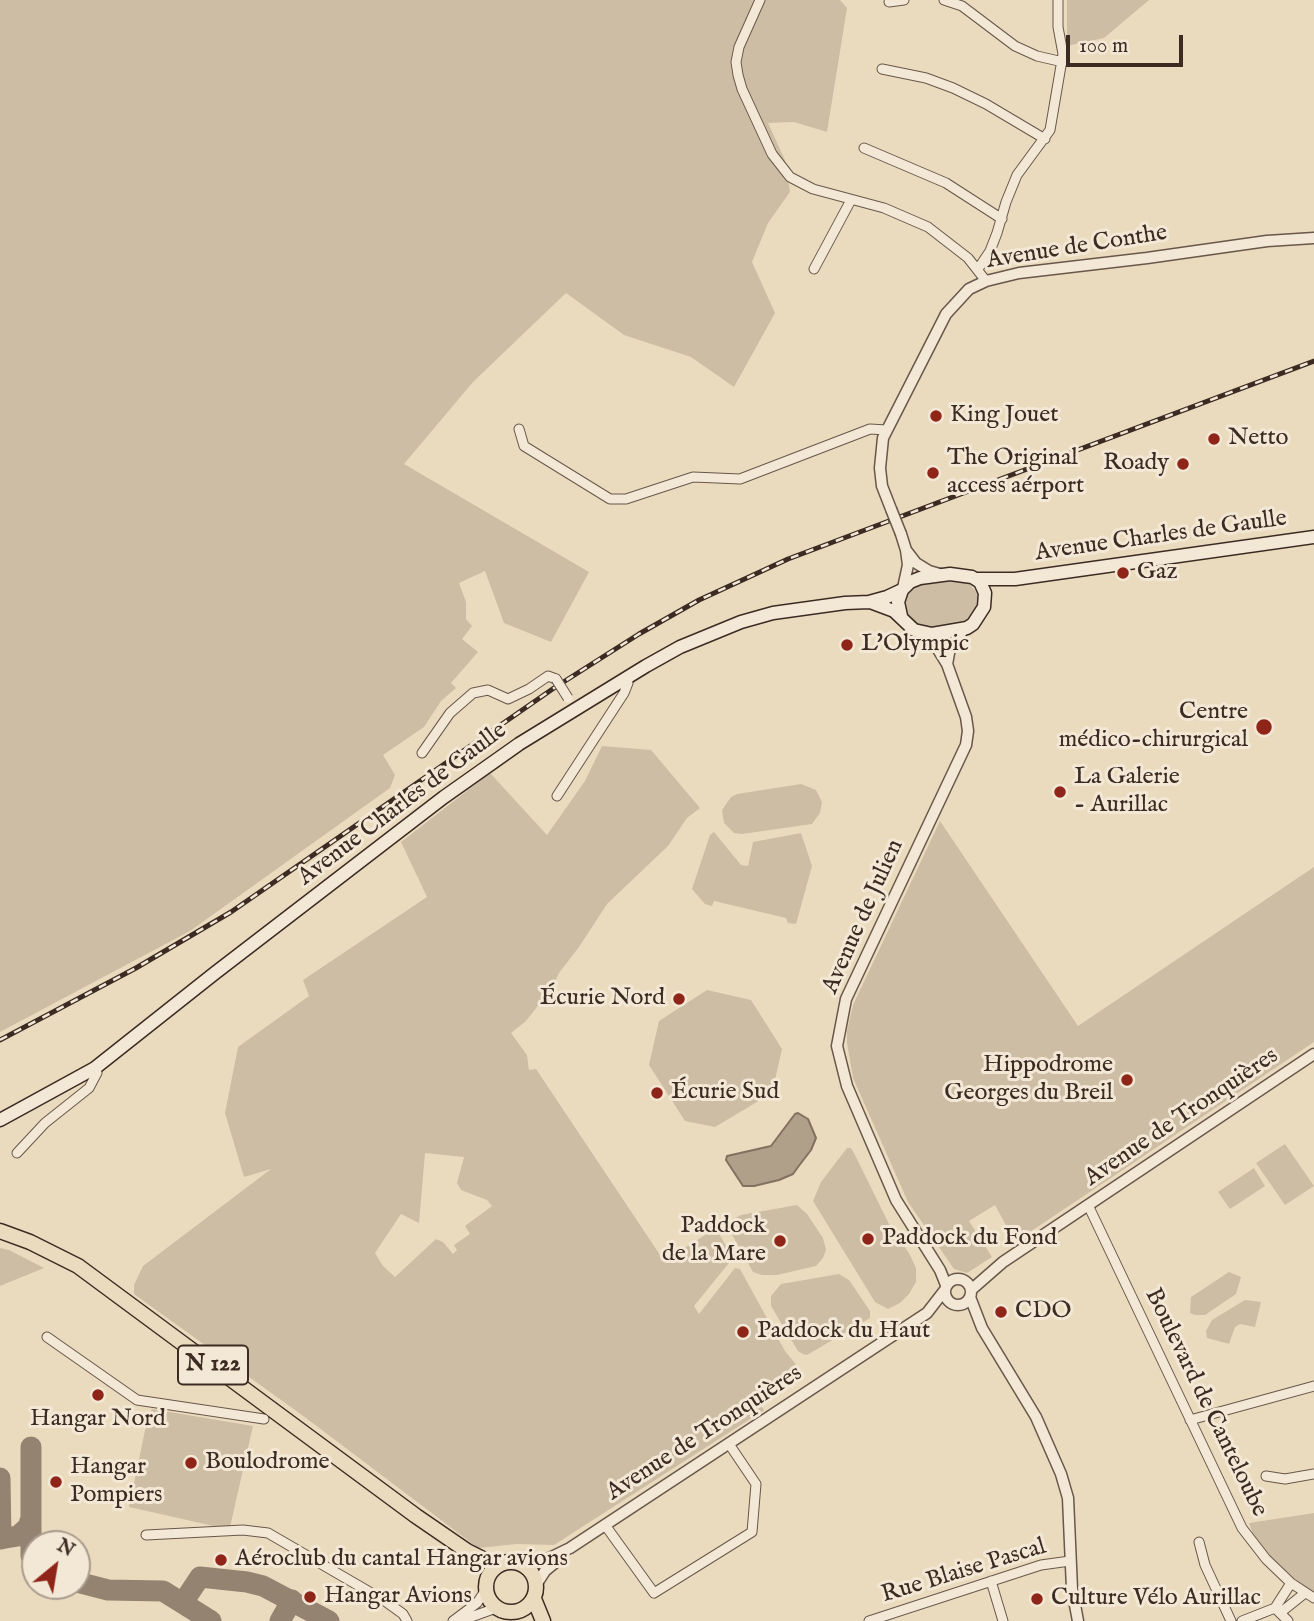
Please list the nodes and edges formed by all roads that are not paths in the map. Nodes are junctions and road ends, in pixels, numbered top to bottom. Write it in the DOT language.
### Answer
graph roads {
  1 [pos="760,0"];
  2 [pos="904,0"];
  3 [pos="944,0"];
  4 [pos="1058,0"];
  5 [pos="889,2"];
  6 [pos="1063,62"];
  7 [pos="882,69"];
  8 [pos="1045,139"];
  9 [pos="864,148"];
  10 [pos="851,200"];
  11 [pos="1002,219"];
  12 [pos="1314,238"];
  13 [pos="814,269"];
  14 [pos="978,269"];
  15 [pos="986,281"];
  16 [pos="519,429"];
  17 [pos="886,430"];
  18 [pos="1314,537"];
  19 [pos="906,550"];
  20 [pos="941,575"];
  21 [pos="977,579"];
  22 [pos="1014,579"];
  23 [pos="902,589"];
  24 [pos="869,602"];
  25 [pos="985,602"];
  26 [pos="901,616"];
  27 [pos="964,629"];
  28 [pos="922,634"];
  29 [pos="947,664"];
  30 [pos="625,678"];
  31 [pos="573,702"];
  32 [pos="422,753"];
  33 [pos="557,796"];
  34 [pos="1314,1054"];
  35 [pos="95,1068"];
  36 [pos="0,1120"];
  37 [pos="17,1153"];
  38 [pos="1088,1205"];
  39 [pos="912,1226"];
  40 [pos="0,1231"];
  41 [pos="966,1287"];
  42 [pos="945,1288"];
  43 [pos="956,1304"];
  44 [pos="927,1312"];
  45 [pos="982,1328"];
  46 [pos="47,1337"];
  47 [pos="1314,1386"];
  48 [pos="264,1419"];
  49 [pos="1190,1419"];
  50 [pos="729,1444"];
  51 [pos="1314,1474"];
  52 [pos="1266,1476"];
  53 [pos="416,1516"];
  54 [pos="605,1525"];
  55 [pos="146,1535"];
  56 [pos="1199,1542"];
  57 [pos="570,1548"];
  58 [pos="1070,1561"];
  59 [pos="523,1565"];
  60 [pos="496,1566"];
  61 [pos="991,1581"];
  62 [pos="1291,1583"];
  63 [pos="486,1586"];
  64 [pos="535,1592"];
  65 [pos="1305,1593"];
  66 [pos="1314,1598"];
  67 [pos="496,1608"];
  68 [pos="1277,1611"];
  69 [pos="518,1612"];
  70 [pos="407,1621"];
  71 [pos="453,1621"];
  72 [pos="460,1621"];
  73 [pos="531,1621"];
  74 [pos="542,1621"];
  75 [pos="869,1621"];
  76 [pos="1003,1621"];
  77 [pos="1078,1621"];
  78 [pos="1231,1621"];
  79 [pos="1242,1621"];
  80 [pos="1288,1621"];
  1 -- 10 [label="street"];
  2 -- 5 [label="street"];
  3 -- 6 [label="street"];
  4 -- 6 [label="street"];
  6 -- 8 [label="street"];
  7 -- 8 [label="street"];
  8 -- 11 [label="street"];
  9 -- 11 [label="street"];
  10 -- 13 [label="street"];
  10 -- 14 [label="street"];
  11 -- 14 [label="street"];
  12 -- 15 [label="street, Avenue de Conthe"];
  14 -- 15 [label="street"];
  15 -- 17 [label="street, Avenue de Conthe"];
  16 -- 17 [label="street"];
  17 -- 19 [label="street, Avenue de Conthe, bridge"];
  18 -- 22 [label="main road, Avenue Charles de Gaulle"];
  19 -- 20 [label="street"];
  19 -- 23 [label="street, Avenue de Conthe"];
  20 -- 21 [label="main road"];
  20 -- 23 [label="main road"];
  21 -- 22 [label="main road, Avenue Charles de Gaulle"];
  21 -- 25 [label="main road"];
  22 -- 25 [label="main road, Avenue Charles de Gaulle"];
  23 -- 24 [label="main road, Avenue Charles de Gaulle"];
  23 -- 26 [label="main road"];
  24 -- 26 [label="main road, Avenue Charles de Gaulle"];
  24 -- 30 [label="main road, Avenue Charles de Gaulle"];
  25 -- 27 [label="main road"];
  26 -- 28 [label="main road"];
  27 -- 28 [label="main road"];
  27 -- 29 [label="street"];
  28 -- 29 [label="street, Avenue de Julien"];
  29 -- 39 [label="street, Avenue de Julien"];
  30 -- 31 [label="main road, Avenue Charles de Gaulle"];
  30 -- 33 [label="street"];
  31 -- 32 [label="street, bridge"];
  31 -- 35 [label="main road, Avenue Charles de Gaulle"];
  34 -- 38 [label="street, Avenue de Tronquières"];
  35 -- 36 [label="main road, Avenue Charles de Gaulle"];
  35 -- 37 [label="street"];
  38 -- 41 [label="street, Avenue de Tronquières"];
  38 -- 49 [label="street, Boulevard de Canteloube"];
  39 -- 41 [label="street, Avenue de Julien"];
  39 -- 42 [label="street, Avenue de Julien"];
  40 -- 53 [label="main road, N 122"];
  41 -- 42 [label="street"];
  41 -- 43 [label="street"];
  41 -- 45 [label="street"];
  42 -- 43 [label="street, Avenue de Julien"];
  42 -- 44 [label="street, Avenue de Tronquières"];
  43 -- 44 [label="street, Avenue de Tronquières"];
  43 -- 45 [label="street, Avenue de Julien"];
  44 -- 50 [label="street, Avenue de Tronquières"];
  45 -- 58 [label="street"];
  46 -- 48 [label="street"];
  47 -- 49 [label="street"];
  49 -- 62 [label="street, Boulevard de Canteloube"];
  50 -- 54 [label="street, Avenue de Tronquières"];
  50 -- 54 [label="street"];
  51 -- 52 [label="street"];
  53 -- 60 [label="main road, N 122"];
  53 -- 63 [label="main road"];
  54 -- 57 [label="street, Avenue de Tronquières"];
  55 -- 70 [label="street"];
  56 -- 78 [label="street"];
  57 -- 59 [label="street, Avenue de Tronquières"];
  57 -- 64 [label="street"];
  58 -- 61 [label="street, Rue Blaise Pascal"];
  58 -- 77 [label="street"];
  59 -- 60 [label="main road"];
  59 -- 64 [label="main road"];
  60 -- 63 [label="main road"];
  61 -- 75 [label="street, Rue Blaise Pascal"];
  61 -- 76 [label="street"];
  62 -- 65 [label="street, Boulevard de Canteloube"];
  62 -- 68 [label="street"];
  63 -- 67 [label="main road"];
  63 -- 71 [label="street"];
  64 -- 69 [label="main road"];
  64 -- 74 [label="main road"];
  65 -- 66 [label="street, Boulevard de Canteloube"];
  65 -- 68 [label="street"];
  67 -- 69 [label="main road"];
  67 -- 72 [label="street"];
  68 -- 79 [label="street"];
  68 -- 80 [label="street"];
  69 -- 73 [label="main road"];
}
